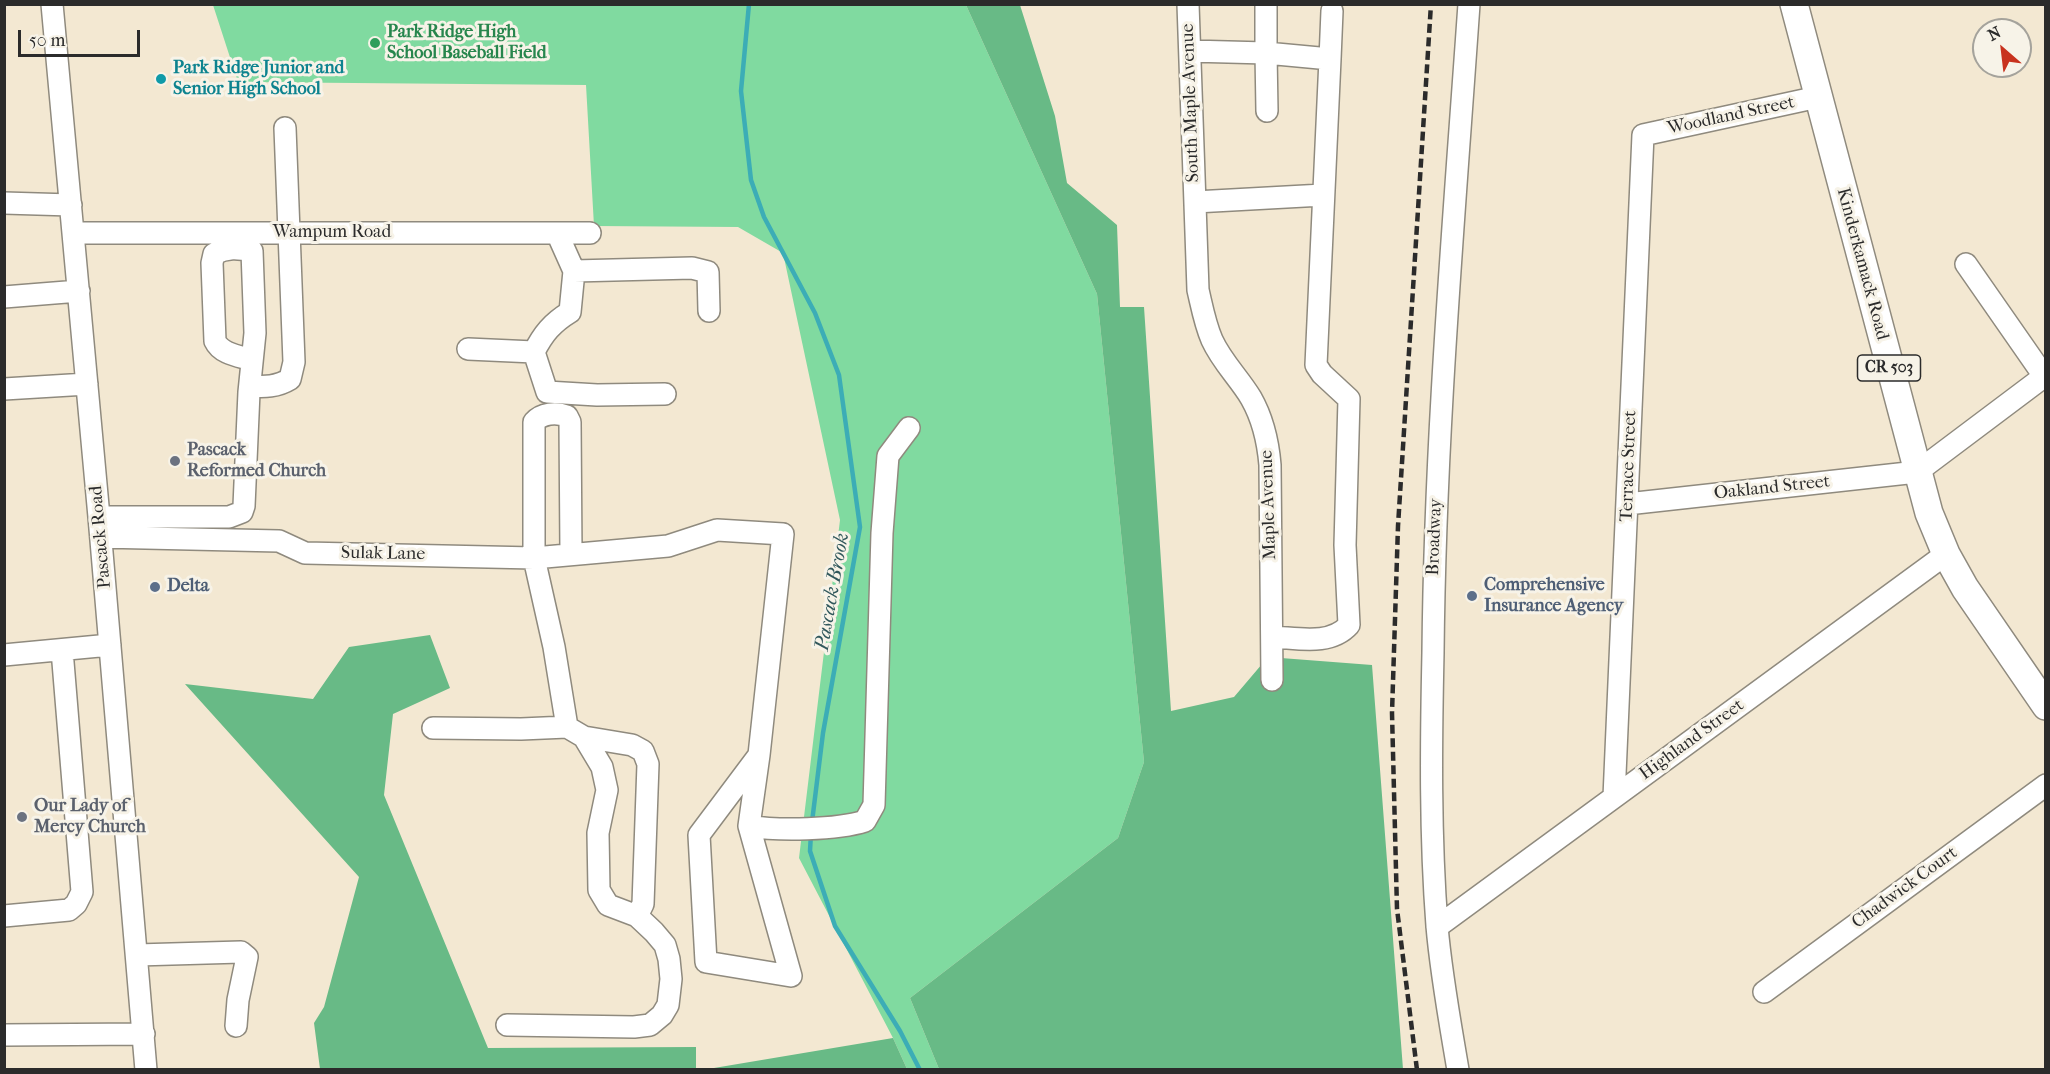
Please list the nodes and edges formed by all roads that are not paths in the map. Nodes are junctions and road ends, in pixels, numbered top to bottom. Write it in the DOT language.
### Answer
graph roads {
  1 [pos="52,4"];
  2 [pos="1188,4"];
  3 [pos="1266,4"];
  4 [pos="1469,4"];
  5 [pos="1794,4"];
  6 [pos="1332,12"];
  7 [pos="1190,51"];
  8 [pos="1266,53"];
  9 [pos="1329,59"];
  10 [pos="1818,97"];
  11 [pos="1267,111"];
  12 [pos="285,128"];
  13 [pos="1643,135"];
  14 [pos="1323,195"];
  15 [pos="1195,202"];
  16 [pos="4,203"];
  17 [pos="71,205"];
  18 [pos="74,233"];
  19 [pos="288,233"];
  20 [pos="557,233"];
  21 [pos="590,233"];
  22 [pos="251,242"];
  23 [pos="1966,264"];
  24 [pos="573,271"];
  25 [pos="79,291"];
  26 [pos="4,297"];
  27 [pos="709,311"];
  28 [pos="468,349"];
  29 [pos="534,352"];
  30 [pos="252,360"];
  31 [pos="2045,377"];
  32 [pos="87,384"];
  33 [pos="250,386"];
  34 [pos="4,389"];
  35 [pos="665,394"];
  36 [pos="909,428"];
  37 [pos="1917,472"];
  38 [pos="1627,504"];
  39 [pos="100,527"];
  40 [pos="572,554"];
  41 [pos="1946,554"];
  42 [pos="534,558"];
  43 [pos="1272,637"];
  44 [pos="110,645"];
  45 [pos="62,650"];
  46 [pos="4,655"];
  47 [pos="1272,680"];
  48 [pos="2046,706"];
  49 [pos="434,728"];
  50 [pos="576,732"];
  51 [pos="759,755"];
  52 [pos="2046,785"];
  53 [pos="1614,797"];
  54 [pos="749,826"];
  55 [pos="4,916"];
  56 [pos="636,916"];
  57 [pos="1437,927"];
  58 [pos="137,955"];
  59 [pos="1764,992"];
  60 [pos="507,1025"];
  61 [pos="236,1026"];
  62 [pos="144,1034"];
  63 [pos="4,1035"];
  64 [pos="146,1070"];
  65 [pos="1458,1070"];
  1 -- 17 [label="street, Pascack Road"];
  2 -- 7 [label="street, South Maple Avenue"];
  3 -- 8 [label="street"];
  4 -- 57 [label="street, Broadway"];
  5 -- 10 [label="main road, Kinderkamack Road / CR 503"];
  6 -- 9 [label="street"];
  7 -- 8 [label="street"];
  7 -- 15 [label="street, South Maple Avenue"];
  8 -- 9 [label="street"];
  8 -- 11 [label="street"];
  9 -- 14 [label="street"];
  10 -- 13 [label="street, Woodland Street"];
  10 -- 37 [label="main road, Kinderkamack Road / CR 503"];
  12 -- 19 [label="street"];
  13 -- 38 [label="street, Terrace Street"];
  14 -- 15 [label="street"];
  14 -- 43 [label="street"];
  15 -- 43 [label="street, Maple Avenue"];
  16 -- 17 [label="street"];
  17 -- 18 [label="street, Pascack Road"];
  18 -- 22 [label="street, Wampum Road"];
  18 -- 25 [label="street, Pascack Road"];
  19 -- 20 [label="street, Wampum Road"];
  19 -- 22 [label="street, Wampum Road"];
  19 -- 33 [label="street"];
  20 -- 21 [label="street, Wampum Road"];
  20 -- 24 [label="street"];
  22 -- 30 [label="street"];
  22 -- 30 [label="street"];
  23 -- 31 [label="street"];
  24 -- 27 [label="street"];
  24 -- 29 [label="street"];
  25 -- 26 [label="street"];
  25 -- 32 [label="street, Pascack Road"];
  28 -- 29 [label="street"];
  29 -- 35 [label="street"];
  30 -- 33 [label="street"];
  31 -- 37 [label="street"];
  32 -- 34 [label="street"];
  32 -- 39 [label="street, Pascack Road"];
  33 -- 39 [label="street"];
  36 -- 54 [label="street"];
  37 -- 38 [label="street, Oakland Street"];
  37 -- 41 [label="main road, Kinderkamack Road / CR 503"];
  38 -- 53 [label="street, Terrace Street"];
  39 -- 42 [label="street, Sulak Lane"];
  39 -- 44 [label="street, Pascack Road"];
  40 -- 42 [label="street, Sulak Lane"];
  40 -- 42 [label="street"];
  40 -- 51 [label="street, Sulak Lane"];
  41 -- 48 [label="main road, Kinderkamack Road / CR 503"];
  41 -- 53 [label="street, Highland Street"];
  42 -- 50 [label="street"];
  43 -- 47 [label="street, Maple Avenue"];
  44 -- 45 [label="street"];
  44 -- 58 [label="street, Pascack Road"];
  45 -- 46 [label="street"];
  45 -- 55 [label="street"];
  49 -- 50 [label="street"];
  50 -- 56 [label="street"];
  50 -- 56 [label="street"];
  51 -- 54 [label="street"];
  51 -- 54 [label="street"];
  52 -- 59 [label="street, Chadwick Court"];
  53 -- 57 [label="street, Highland Street"];
  56 -- 60 [label="street"];
  57 -- 65 [label="street, Broadway"];
  58 -- 61 [label="street"];
  58 -- 62 [label="street, Pascack Road"];
  62 -- 63 [label="street"];
  62 -- 64 [label="street, Pascack Road"];
}
